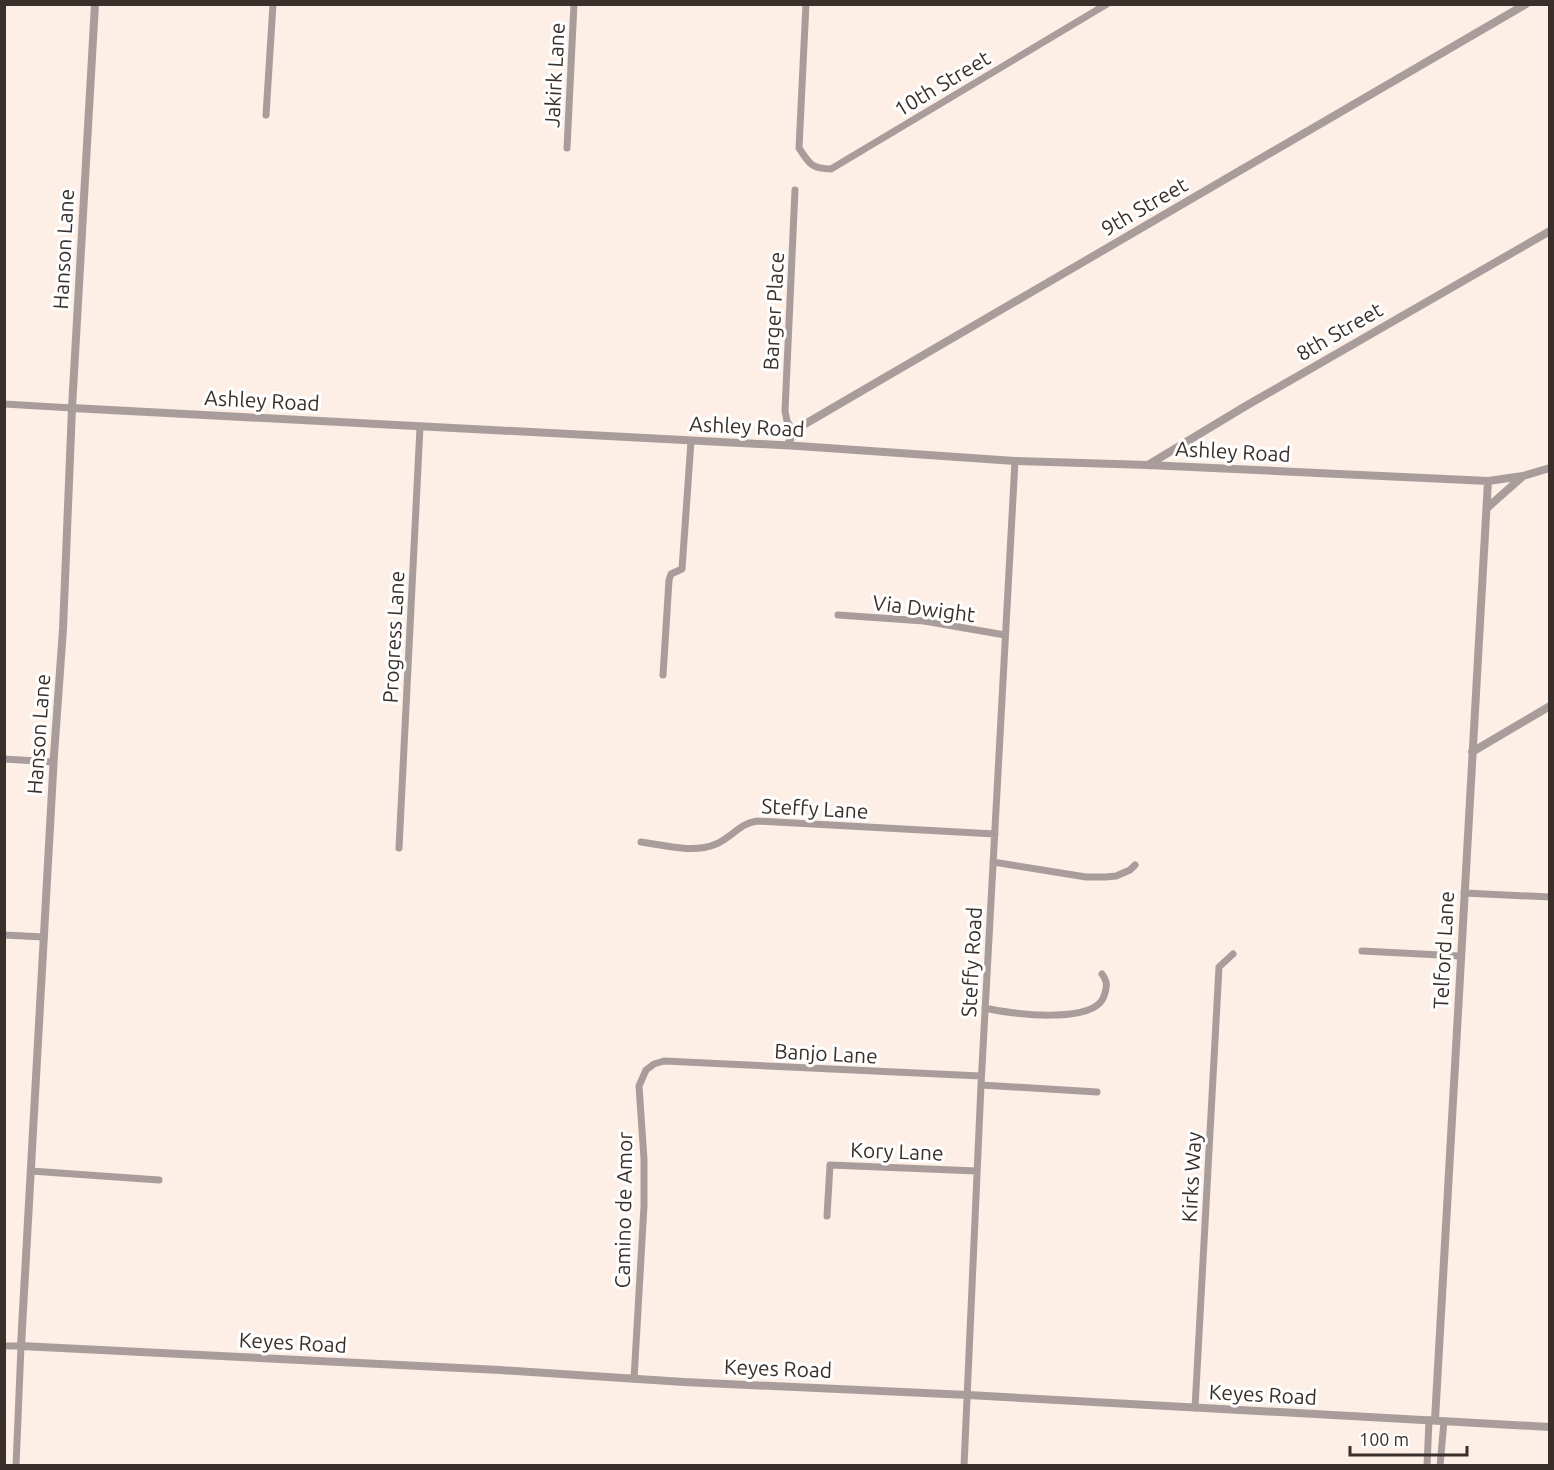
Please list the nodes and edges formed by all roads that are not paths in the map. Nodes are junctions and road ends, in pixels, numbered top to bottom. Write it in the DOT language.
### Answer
graph roads {
  1 [pos="95,4"];
  2 [pos="273,4"];
  3 [pos="574,4"];
  4 [pos="806,4"];
  5 [pos="1107,4"];
  6 [pos="1526,4"];
  7 [pos="266,115"];
  8 [pos="567,148"];
  9 [pos="795,190"];
  10 [pos="1550,231"];
  11 [pos="4,404"];
  12 [pos="72,408"];
  13 [pos="420,427"];
  14 [pos="794,431"];
  15 [pos="691,441"];
  16 [pos="788,445"];
  17 [pos="1015,461"];
  18 [pos="1148,465"];
  19 [pos="1550,468"];
  20 [pos="1523,476"];
  21 [pos="1488,481"];
  22 [pos="1487,508"];
  23 [pos="838,615"];
  24 [pos="1005,635"];
  25 [pos="663,675"];
  26 [pos="1550,706"];
  27 [pos="1472,752"];
  28 [pos="4,759"];
  29 [pos="53,762"];
  30 [pos="995,834"];
  31 [pos="641,842"];
  32 [pos="399,848"];
  33 [pos="993,862"];
  34 [pos="1135,865"];
  35 [pos="1464,893"];
  36 [pos="1550,897"];
  37 [pos="4,935"];
  38 [pos="44,937"];
  39 [pos="1362,951"];
  40 [pos="1233,954"];
  41 [pos="1460,956"];
  42 [pos="1102,974"];
  43 [pos="985,1008"];
  44 [pos="670,1062"];
  45 [pos="981,1076"];
  46 [pos="981,1085"];
  47 [pos="1097,1092"];
  48 [pos="31,1171"];
  49 [pos="977,1172"];
  50 [pos="159,1180"];
  51 [pos="827,1216"];
  52 [pos="4,1346"];
  53 [pos="21,1346"];
  54 [pos="634,1379"];
  55 [pos="968,1395"];
  56 [pos="1195,1408"];
  57 [pos="1436,1420"];
  58 [pos="1550,1426"];
  59 [pos="15,1466"];
  60 [pos="964,1466"];
  61 [pos="1426,1466"];
  62 [pos="1440,1466"];
  1 -- 12 [label="street, Hanson Lane"];
  2 -- 7 [label="street"];
  3 -- 8 [label="street, Jakirk Lane"];
  4 -- 5 [label="street, 10th Street"];
  6 -- 14 [label="street, 9th Street"];
  9 -- 14 [label="street, Barger Place"];
  10 -- 18 [label="street, 8th Street"];
  11 -- 12 [label="street, Ashley Road"];
  12 -- 13 [label="street, Ashley Road"];
  12 -- 29 [label="street, Hanson Lane"];
  13 -- 15 [label="street, Ashley Road"];
  13 -- 32 [label="street, Progress Lane"];
  14 -- 16 [label="street"];
  15 -- 16 [label="street, Ashley Road"];
  15 -- 25 [label="street"];
  16 -- 17 [label="street, Ashley Road"];
  17 -- 18 [label="street, Ashley Road"];
  17 -- 24 [label="street, Steffy Road"];
  18 -- 21 [label="street, Ashley Road"];
  19 -- 20 [label="street"];
  20 -- 21 [label="street, Ashley Road"];
  20 -- 22 [label="street"];
  21 -- 22 [label="street, Telford Lane"];
  22 -- 27 [label="street, Telford Lane"];
  23 -- 24 [label="street, Via Dwight"];
  24 -- 30 [label="street, Steffy Road"];
  26 -- 27 [label="street"];
  27 -- 35 [label="street, Telford Lane"];
  28 -- 29 [label="street"];
  29 -- 38 [label="street, Hanson Lane"];
  30 -- 31 [label="street, Steffy Lane"];
  30 -- 33 [label="street, Steffy Road"];
  33 -- 34 [label="street"];
  33 -- 43 [label="street, Steffy Road"];
  35 -- 36 [label="street"];
  35 -- 41 [label="street, Telford Lane"];
  37 -- 38 [label="street"];
  38 -- 48 [label="street, Hanson Lane"];
  39 -- 41 [label="street"];
  40 -- 56 [label="street, Kirks Way"];
  41 -- 57 [label="street, Telford Lane"];
  42 -- 43 [label="street"];
  43 -- 45 [label="street, Steffy Road"];
  44 -- 45 [label="street, Banjo Lane"];
  44 -- 54 [label="street, Camino de Amor"];
  45 -- 46 [label="street, Steffy Road"];
  46 -- 47 [label="street"];
  46 -- 49 [label="street, Steffy Road"];
  48 -- 50 [label="street"];
  48 -- 53 [label="street, Hanson Lane"];
  49 -- 51 [label="street, Kory Lane"];
  49 -- 55 [label="street, Steffy Road"];
  52 -- 53 [label="street, Keyes Road"];
  53 -- 54 [label="street, Keyes Road"];
  53 -- 59 [label="street, Hanson Lane"];
  54 -- 55 [label="street, Keyes Road"];
  55 -- 56 [label="street, Keyes Road"];
  55 -- 60 [label="street, Steffy Road"];
  56 -- 57 [label="street, Keyes Road"];
  57 -- 58 [label="street, Keyes Road"];
  57 -- 61 [label="street, Telford Lane"];
  57 -- 62 [label="street, Telford Lane"];
}
